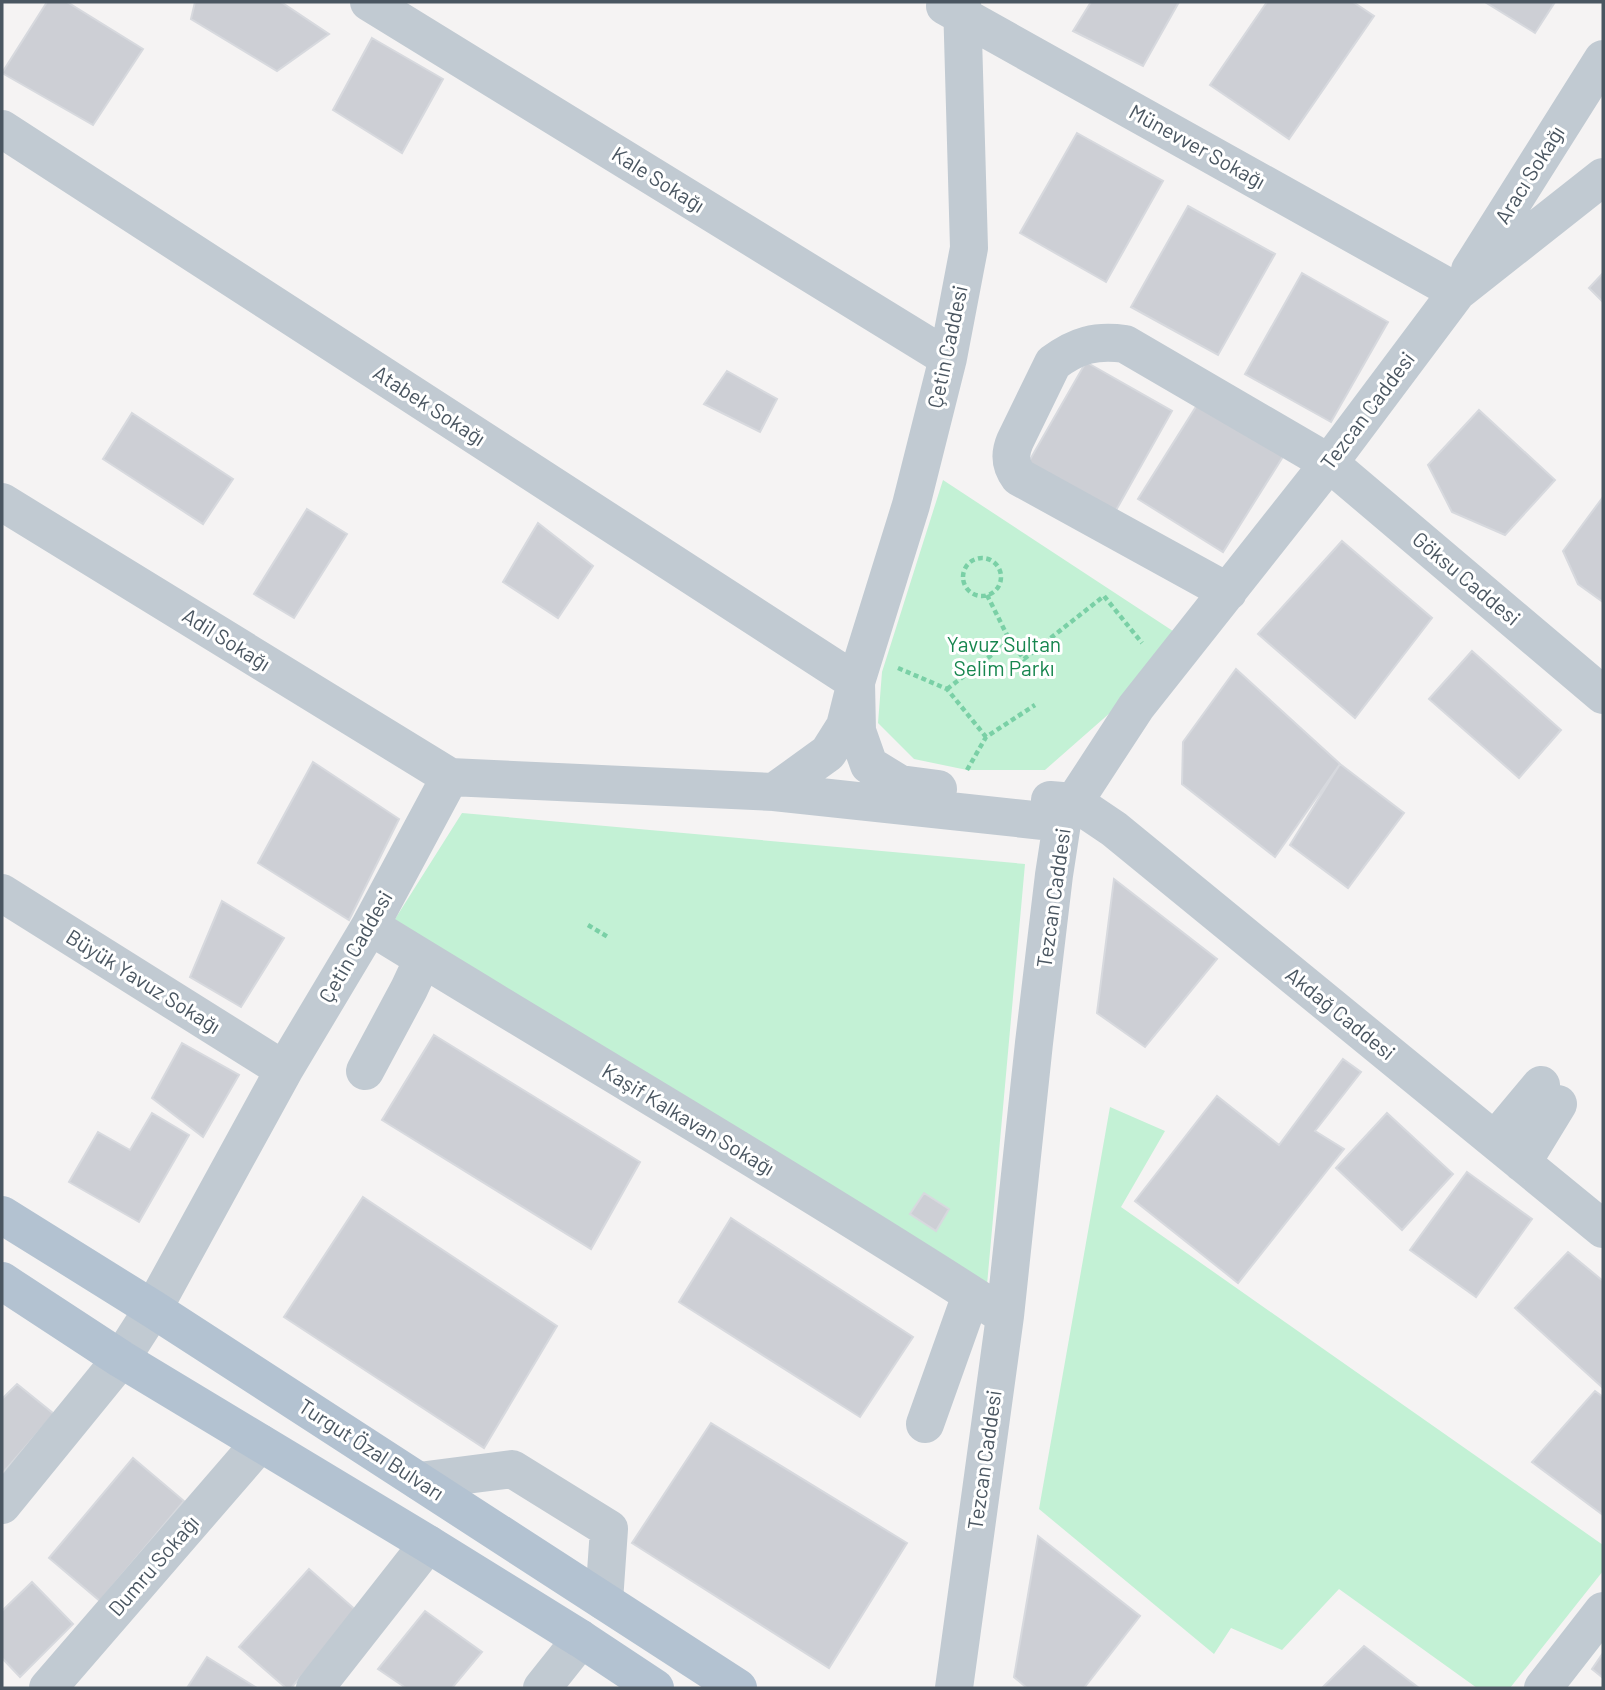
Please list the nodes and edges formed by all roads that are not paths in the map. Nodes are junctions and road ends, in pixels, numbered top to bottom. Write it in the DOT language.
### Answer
graph roads {
  1 [pos="369,2"];
  2 [pos="954,7"];
  3 [pos="1603,58"];
  4 [pos="2,129"];
  5 [pos="1603,177"];
  6 [pos="1457,292"];
  7 [pos="948,358"];
  8 [pos="1329,463"];
  9 [pos="2,502"];
  10 [pos="1228,592"];
  11 [pos="856,682"];
  12 [pos="1603,695"];
  13 [pos="450,777"];
  14 [pos="900,785"];
  15 [pos="774,792"];
  16 [pos="1068,813"];
  17 [pos="2,893"];
  18 [pos="370,926"];
  19 [pos="423,958"];
  20 [pos="284,1070"];
  21 [pos="365,1071"];
  22 [pos="1550,1094"];
  23 [pos="1508,1151"];
  24 [pos="2,1215"];
  25 [pos="1603,1229"];
  26 [pos="2,1281"];
  27 [pos="971,1295"];
  28 [pos="153,1309"];
  29 [pos="1005,1316"];
  30 [pos="121,1359"];
  31 [pos="925,1424"];
  32 [pos="260,1443"];
  33 [pos="419,1481"];
  34 [pos="2,1505"];
  35 [pos="428,1544"];
  36 [pos="604,1601"];
  37 [pos="1603,1611"];
  38 [pos="581,1639"];
  39 [pos="48,1688"];
  40 [pos="315,1688"];
  41 [pos="542,1688"];
  42 [pos="654,1688"];
  43 [pos="738,1688"];
  44 [pos="954,1688"];
  45 [pos="1543,1688"];
  1 -- 7 [label="street, Kale Sokağı"];
  2 -- 6 [label="street, Münevver Sokağı"];
  2 -- 7 [label="street, Çetin Caddesi"];
  3 -- 6 [label="street, Aracı Sokağı"];
  4 -- 11 [label="street, Atabek Sokağı"];
  5 -- 6 [label="street, Tezcan Caddesi"];
  6 -- 8 [label="street, Tezcan Caddesi"];
  7 -- 11 [label="street, Çetin Caddesi"];
  8 -- 10 [label="street, Tezcan Caddesi"];
  8 -- 10 [label="street, Göksu Caddesi"];
  8 -- 12 [label="street, Göksu Caddesi"];
  9 -- 13 [label="street, Adil Sokağı"];
  10 -- 16 [label="street, Tezcan Caddesi"];
  11 -- 14 [label="street, Çetin Caddesi"];
  11 -- 15 [label="street, Çetin Caddesi"];
  13 -- 15 [label="street"];
  13 -- 18 [label="street, Çetin Caddesi"];
  14 -- 15 [label="street"];
  14 -- 16 [label="street, Çetin Caddesi"];
  15 -- 16 [label="street"];
  16 -- 23 [label="street, Akdağ Caddesi"];
  16 -- 29 [label="street, Tezcan Caddesi"];
  17 -- 20 [label="street, Büyük Yavuz Sokağı"];
  18 -- 19 [label="street, Kaşif Kalkavan Sokağı"];
  18 -- 20 [label="street, Çetin Caddesi"];
  19 -- 21 [label="street"];
  19 -- 27 [label="street, Kaşif Kalkavan Sokağı"];
  20 -- 28 [label="street, Çetin Caddesi"];
  22 -- 23 [label="street"];
  23 -- 25 [label="street, Akdağ Caddesi"];
  24 -- 28 [label="main road, Turgut Özal Bulvarı"];
  26 -- 30 [label="main road"];
  27 -- 29 [label="street, Kaşif Kalkavan Sokağı"];
  27 -- 31 [label="street"];
  28 -- 30 [label="street, Çetin Caddesi"];
  28 -- 33 [label="main road, Turgut Özal Bulvarı"];
  29 -- 44 [label="street, Tezcan Caddesi"];
  30 -- 32 [label="main road"];
  30 -- 34 [label="street, Çetin Caddesi"];
  32 -- 35 [label="main road"];
  32 -- 39 [label="street, Dumru Sokağı"];
  33 -- 36 [label="main road, Turgut Özal Bulvarı"];
  33 -- 36 [label="street"];
  35 -- 38 [label="main road"];
  35 -- 40 [label="street"];
  36 -- 43 [label="main road, Turgut Özal Bulvarı"];
  37 -- 45 [label="street"];
  38 -- 41 [label="street"];
  38 -- 42 [label="main road"];
}
